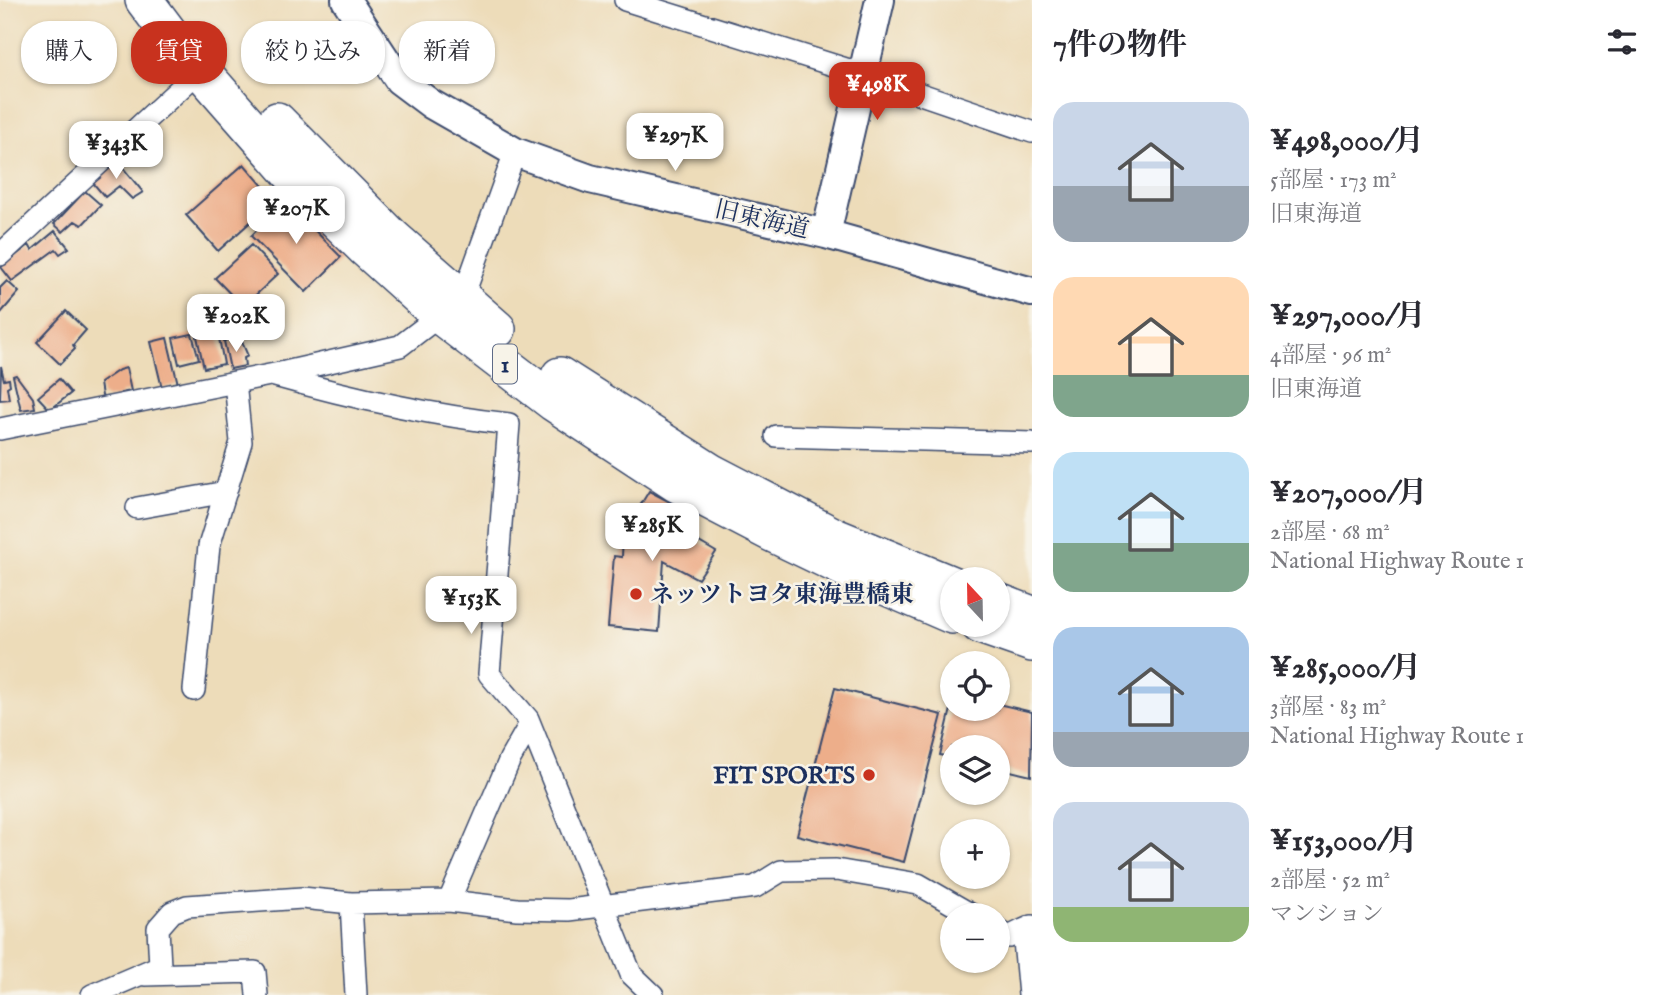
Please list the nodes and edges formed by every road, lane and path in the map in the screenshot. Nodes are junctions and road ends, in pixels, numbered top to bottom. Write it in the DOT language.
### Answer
graph roads {
  1 [pos="144,0"];
  2 [pos="175,0"];
  3 [pos="346,0"];
  4 [pos="625,0"];
  5 [pos="880,0"];
  6 [pos="161,21"];
  7 [pos="862,74"];
  8 [pos="185,84"];
  9 [pos="212,84"];
  10 [pos="1032,132"];
  11 [pos="515,152"];
  12 [pos="826,234"];
  13 [pos="0,255"];
  14 [pos="1032,292"];
  15 [pos="449,306"];
  16 [pos="271,375"];
  17 [pos="235,382"];
  18 [pos="0,429"];
  19 [pos="776,436"];
  20 [pos="1032,443"];
  21 [pos="226,492"];
  22 [pos="137,508"];
  23 [pos="940,580"];
  24 [pos="1010,607"];
  25 [pos="940,610"];
  26 [pos="1032,615"];
  27 [pos="1010,635"];
  28 [pos="1032,643"];
  29 [pos="194,690"];
  30 [pos="530,724"];
  31 [pos="449,901"];
  32 [pos="351,903"];
  33 [pos="951,903"];
  34 [pos="603,907"];
  35 [pos="1028,928"];
  36 [pos="1010,937"];
  37 [pos="139,975"];
  38 [pos="92,995"];
  39 [pos="257,995"];
  40 [pos="356,995"];
  41 [pos="653,995"];
  42 [pos="1029,995"];
  1 -- 6 [label="highway, 1"];
  2 -- 15 [label="highway, 1"];
  3 -- 11 [label="street, 旧東海道"];
  4 -- 7 [label="street"];
  5 -- 7 [label="street"];
  7 -- 10 [label="street"];
  7 -- 12 [label="street"];
  8 -- 13 [label="street"];
  9 -- 15 [label="highway, 1"];
  11 -- 12 [label="street, 旧東海道"];
  11 -- 15 [label="street"];
  12 -- 14 [label="street, 旧東海道"];
  15 -- 16 [label="street"];
  15 -- 23 [label="highway, 1"];
  15 -- 25 [label="highway, 1"];
  16 -- 17 [label="street"];
  16 -- 30 [label="street"];
  17 -- 18 [label="street"];
  17 -- 21 [label="street"];
  19 -- 20 [label="street"];
  21 -- 22 [label="street"];
  21 -- 29 [label="street"];
  24 -- 26 [label="highway"];
  27 -- 28 [label="highway"];
  30 -- 31 [label="street"];
  30 -- 34 [label="street"];
  31 -- 32 [label="street"];
  31 -- 34 [label="street"];
  32 -- 37 [label="street"];
  32 -- 40 [label="street"];
  33 -- 34 [label="street"];
  34 -- 41 [label="street"];
  35 -- 36 [label="street"];
  35 -- 42 [label="street"];
  37 -- 38 [label="street"];
  37 -- 39 [label="street"];
}
